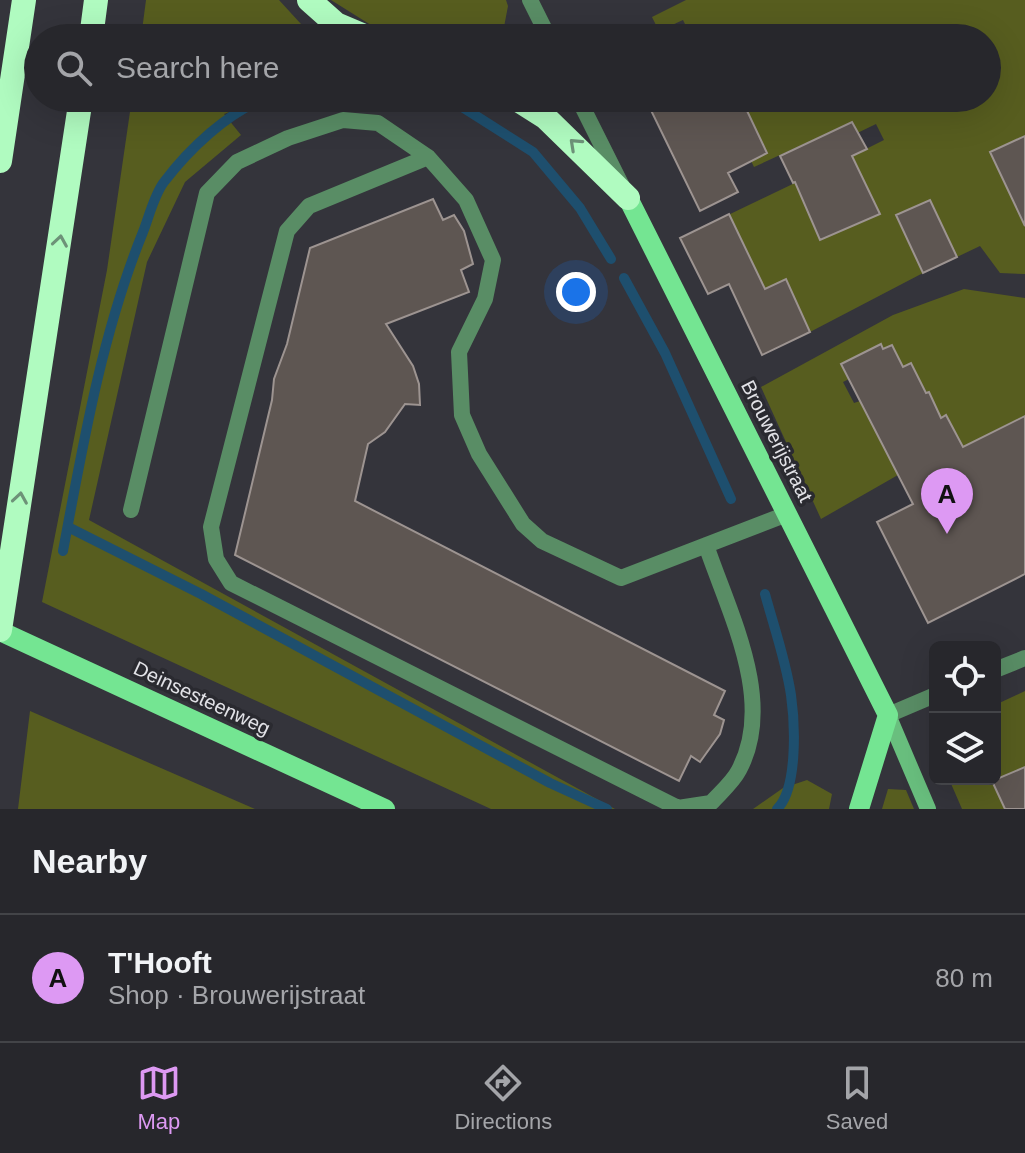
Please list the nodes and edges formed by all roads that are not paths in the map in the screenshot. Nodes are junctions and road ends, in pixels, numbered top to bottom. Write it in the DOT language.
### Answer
graph roads {
  1 [pos="24,0"];
  2 [pos="96,0"];
  3 [pos="309,0"];
  4 [pos="530,0"];
  5 [pos="93,24"];
  6 [pos="336,24"];
  7 [pos="542,24"];
  8 [pos="79,112"];
  9 [pos="537,112"];
  10 [pos="585,112"];
  11 [pos="428,157"];
  12 [pos="0,161"];
  13 [pos="628,198"];
  14 [pos="131,510"];
  15 [pos="787,514"];
  16 [pos="706,545"];
  17 [pos="0,631"];
  18 [pos="1025,658"];
  19 [pos="1001,668"];
  20 [pos="929,698"];
  21 [pos="888,715"];
  22 [pos="385,809"];
  23 [pos="859,809"];
  24 [pos="928,809"];
  1 -- 12 [label="highway"];
  2 -- 5 [label="highway"];
  3 -- 6 [label="highway"];
  4 -- 7 [label="street"];
  17 -- 8 [label="highway, one-way"];
  13 -- 9 [label="highway, one-way"];
  10 -- 13 [label="street, Brouwerijstraat"];
  11 -- 14 [label="street"];
  11 -- 16 [label="street"];
  11 -- 16 [label="street"];
  13 -- 15 [label="main road, Brouwerijstraat"];
  15 -- 16 [label="street"];
  15 -- 21 [label="main road, Brouwerijstraat"];
  17 -- 22 [label="main road, Deinsesteenweg"];
  18 -- 19 [label="street"];
  20 -- 21 [label="street"];
  21 -- 23 [label="main road"];
  21 -- 24 [label="main road, Brouwerijstraat"];
}
